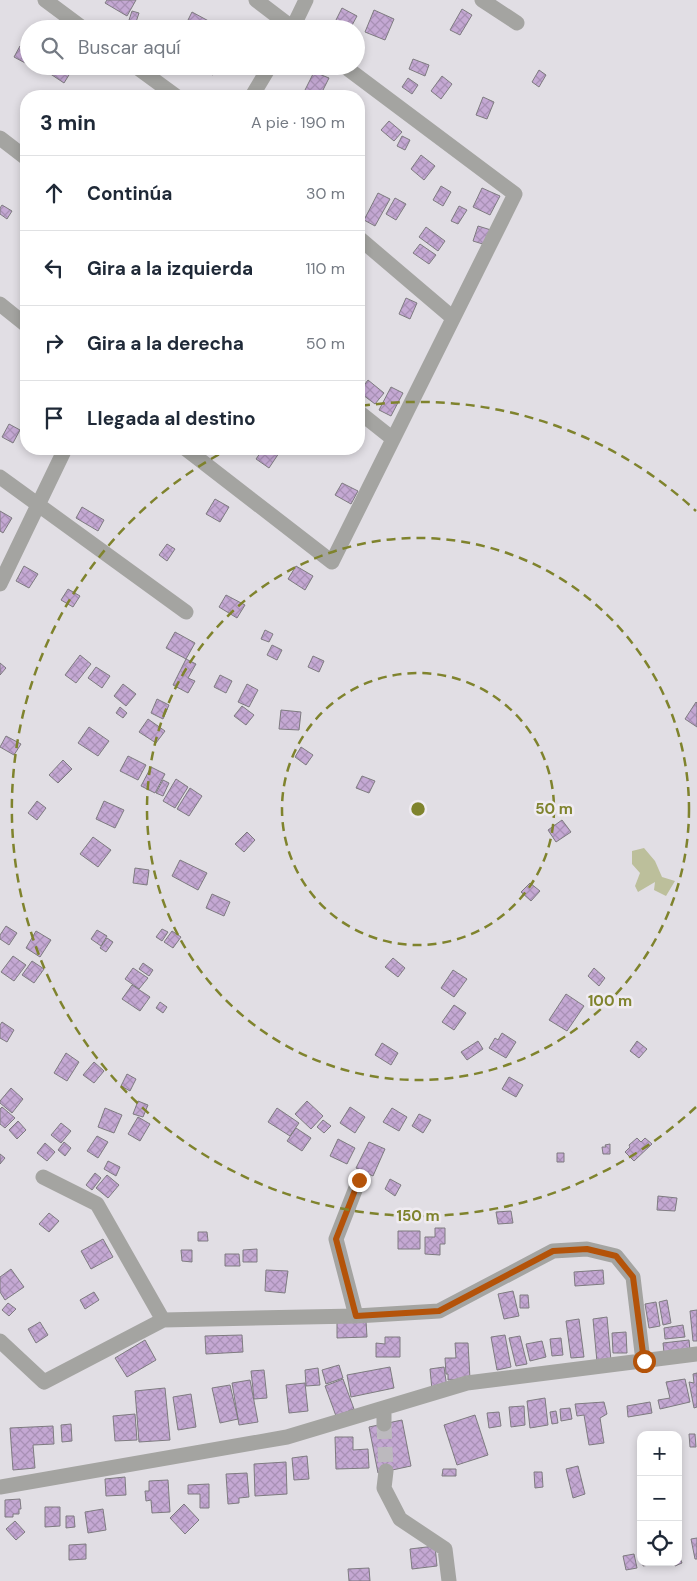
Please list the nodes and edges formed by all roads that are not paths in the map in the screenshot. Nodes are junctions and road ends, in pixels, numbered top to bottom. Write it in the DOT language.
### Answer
graph roads {
  1 [pos="44,0"];
  2 [pos="256,0"];
  3 [pos="306,0"];
  4 [pos="482,0"];
  5 [pos="72,20"];
  6 [pos="282,20"];
  7 [pos="297,20"];
  8 [pos="517,23"];
  9 [pos="147,75"];
  10 [pos="265,75"];
  11 [pos="356,75"];
  12 [pos="168,90"];
  13 [pos="256,90"];
  14 [pos="0,138"];
  15 [pos="20,153"];
  16 [pos="365,243"];
  17 [pos="0,304"];
  18 [pos="453,318"];
  19 [pos="20,320"];
  20 [pos="365,417"];
  21 [pos="393,438"];
  22 [pos="62,455"];
  23 [pos="194,455"];
  24 [pos="0,477"];
  25 [pos="38,504"];
  26 [pos="0,584"];
  27 [pos="186,612"];
  28 [pos="43,1177"];
  29 [pos="359,1180"];
  30 [pos="356,1316"];
  31 [pos="163,1320"];
  32 [pos="0,1341"];
  33 [pos="697,1354"];
  34 [pos="644,1361"];
  35 [pos="384,1408"];
  36 [pos="384,1424"];
  37 [pos="386,1472"];
  38 [pos="0,1487"];
  39 [pos="449,1581"];
  1 -- 5 [label="street"];
  2 -- 6 [label="street"];
  3 -- 7 [label="street"];
  4 -- 8 [label="street"];
  9 -- 12 [label="street"];
  10 -- 13 [label="street"];
  11 -- 18 [label="street"];
  14 -- 15 [label="street"];
  16 -- 18 [label="street"];
  17 -- 19 [label="street"];
  18 -- 21 [label="street"];
  20 -- 21 [label="street"];
  21 -- 23 [label="street"];
  22 -- 25 [label="street"];
  24 -- 25 [label="street"];
  25 -- 26 [label="street"];
  25 -- 27 [label="street"];
  28 -- 31 [label="street"];
  29 -- 30 [label="street"];
  30 -- 31 [label="street"];
  30 -- 34 [label="street"];
  31 -- 32 [label="street"];
  33 -- 34 [label="street"];
  34 -- 35 [label="street"];
  35 -- 36 [label="street"];
  35 -- 38 [label="street"];
  37 -- 39 [label="street"];
}
